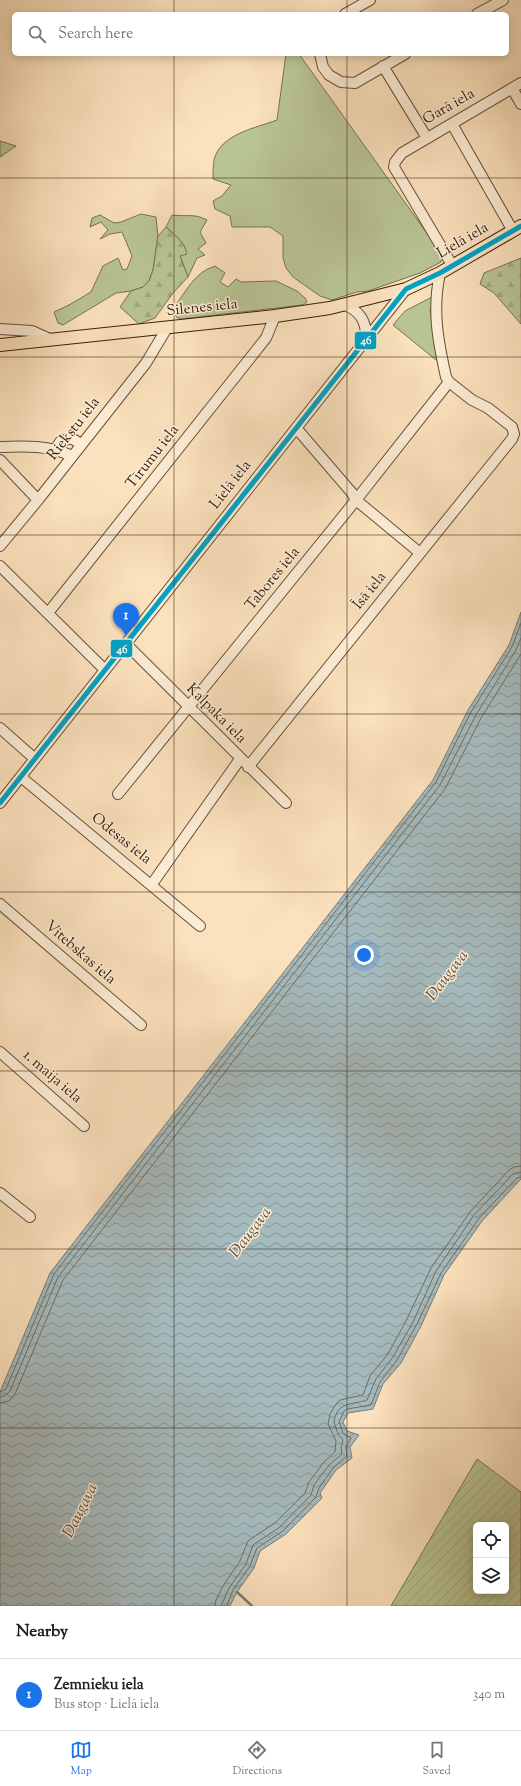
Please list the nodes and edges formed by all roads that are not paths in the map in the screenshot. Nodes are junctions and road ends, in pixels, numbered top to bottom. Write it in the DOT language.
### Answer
graph roads {
  1 [pos="370,0"];
  2 [pos="499,1"];
  3 [pos="348,12"];
  4 [pos="480,12"];
  5 [pos="320,56"];
  6 [pos="401,56"];
  7 [pos="383,66"];
  8 [pos="521,82"];
  9 [pos="512,88"];
  10 [pos="521,104"];
  11 [pos="452,124"];
  12 [pos="427,138"];
  13 [pos="517,228"];
  14 [pos="452,265"];
  15 [pos="440,273"];
  16 [pos="406,289"];
  17 [pos="343,304"];
  18 [pos="274,316"];
  19 [pos="167,328"];
  20 [pos="0,329"];
  21 [pos="53,340"];
  22 [pos="366,341"];
  23 [pos="0,345"];
  24 [pos="449,382"];
  25 [pos="296,429"];
  26 [pos="81,444"];
  27 [pos="0,447"];
  28 [pos="55,450"];
  29 [pos="72,456"];
  30 [pos="0,460"];
  31 [pos="38,500"];
  32 [pos="356,500"];
  33 [pos="0,546"];
  34 [pos="420,553"];
  35 [pos="0,566"];
  36 [pos="48,614"];
  37 [pos="126,644"];
  38 [pos="105,670"];
  39 [pos="188,707"];
  40 [pos="0,728"];
  41 [pos="36,759"];
  42 [pos="240,759"];
  43 [pos="248,767"];
  44 [pos="21,777"];
  45 [pos="118,794"];
  46 [pos="0,803"];
  47 [pos="286,804"];
  48 [pos="152,884"];
  49 [pos="0,904"];
  50 [pos="200,926"];
  51 [pos="141,1025"];
  52 [pos="0,1052"];
  53 [pos="84,1126"];
  54 [pos="0,1193"];
  55 [pos="30,1217"];
  1 -- 3 [label="street"];
  2 -- 4 [label="street"];
  5 -- 7 [label="street"];
  6 -- 7 [label="street"];
  7 -- 12 [label="street"];
  8 -- 9 [label="street, Garā iela"];
  9 -- 10 [label="street"];
  9 -- 11 [label="street, Garā iela"];
  11 -- 12 [label="street, Garā iela"];
  11 -- 13 [label="street"];
  12 -- 14 [label="street, Garā iela"];
  13 -- 14 [label="main road, Lielā iela"];
  14 -- 15 [label="main road, Lielā iela"];
  15 -- 16 [label="main road, Lielā iela"];
  15 -- 24 [label="street"];
  16 -- 17 [label="main road, Silenes iela"];
  16 -- 22 [label="street, Lielā iela"];
  17 -- 18 [label="main road, Silenes iela"];
  17 -- 22 [label="street"];
  18 -- 19 [label="main road, Silenes iela"];
  18 -- 36 [label="street, Tīrumu iela"];
  19 -- 21 [label="main road, Silenes iela"];
  19 -- 26 [label="street, Riekstu iela"];
  20 -- 21 [label="street"];
  21 -- 23 [label="main road, Silenes iela"];
  22 -- 25 [label="street, Lielā iela"];
  24 -- 32 [label="street, Tabores iela"];
  24 -- 34 [label="street, Īsā iela"];
  25 -- 32 [label="street"];
  25 -- 37 [label="street, Lielā iela"];
  26 -- 28 [label="street"];
  26 -- 29 [label="street, Riekstu iela"];
  27 -- 28 [label="street"];
  28 -- 29 [label="street"];
  29 -- 31 [label="street, Riekstu iela"];
  30 -- 31 [label="street"];
  31 -- 33 [label="street, Riekstu iela"];
  32 -- 34 [label="street"];
  32 -- 39 [label="street, Tabores iela"];
  34 -- 43 [label="street, Īsā iela"];
  35 -- 36 [label="street"];
  36 -- 38 [label="street"];
  37 -- 38 [label="street, Lielā iela"];
  37 -- 39 [label="street, Kalpaka iela"];
  38 -- 41 [label="street, Lielā iela"];
  39 -- 42 [label="street, Kalpaka iela"];
  39 -- 45 [label="street, Tabores iela"];
  40 -- 41 [label="street"];
  41 -- 44 [label="street, Lielā iela"];
  42 -- 43 [label="street, Kalpaka iela"];
  42 -- 48 [label="street"];
  43 -- 47 [label="street, Kalpaka iela"];
  44 -- 46 [label="street, Lielā iela"];
  44 -- 48 [label="street, Odesas iela"];
  48 -- 50 [label="street, Odesas iela"];
  49 -- 51 [label="street, Vitebskas iela"];
  52 -- 53 [label="street, 1. maija iela"];
  54 -- 55 [label="street"];
}
